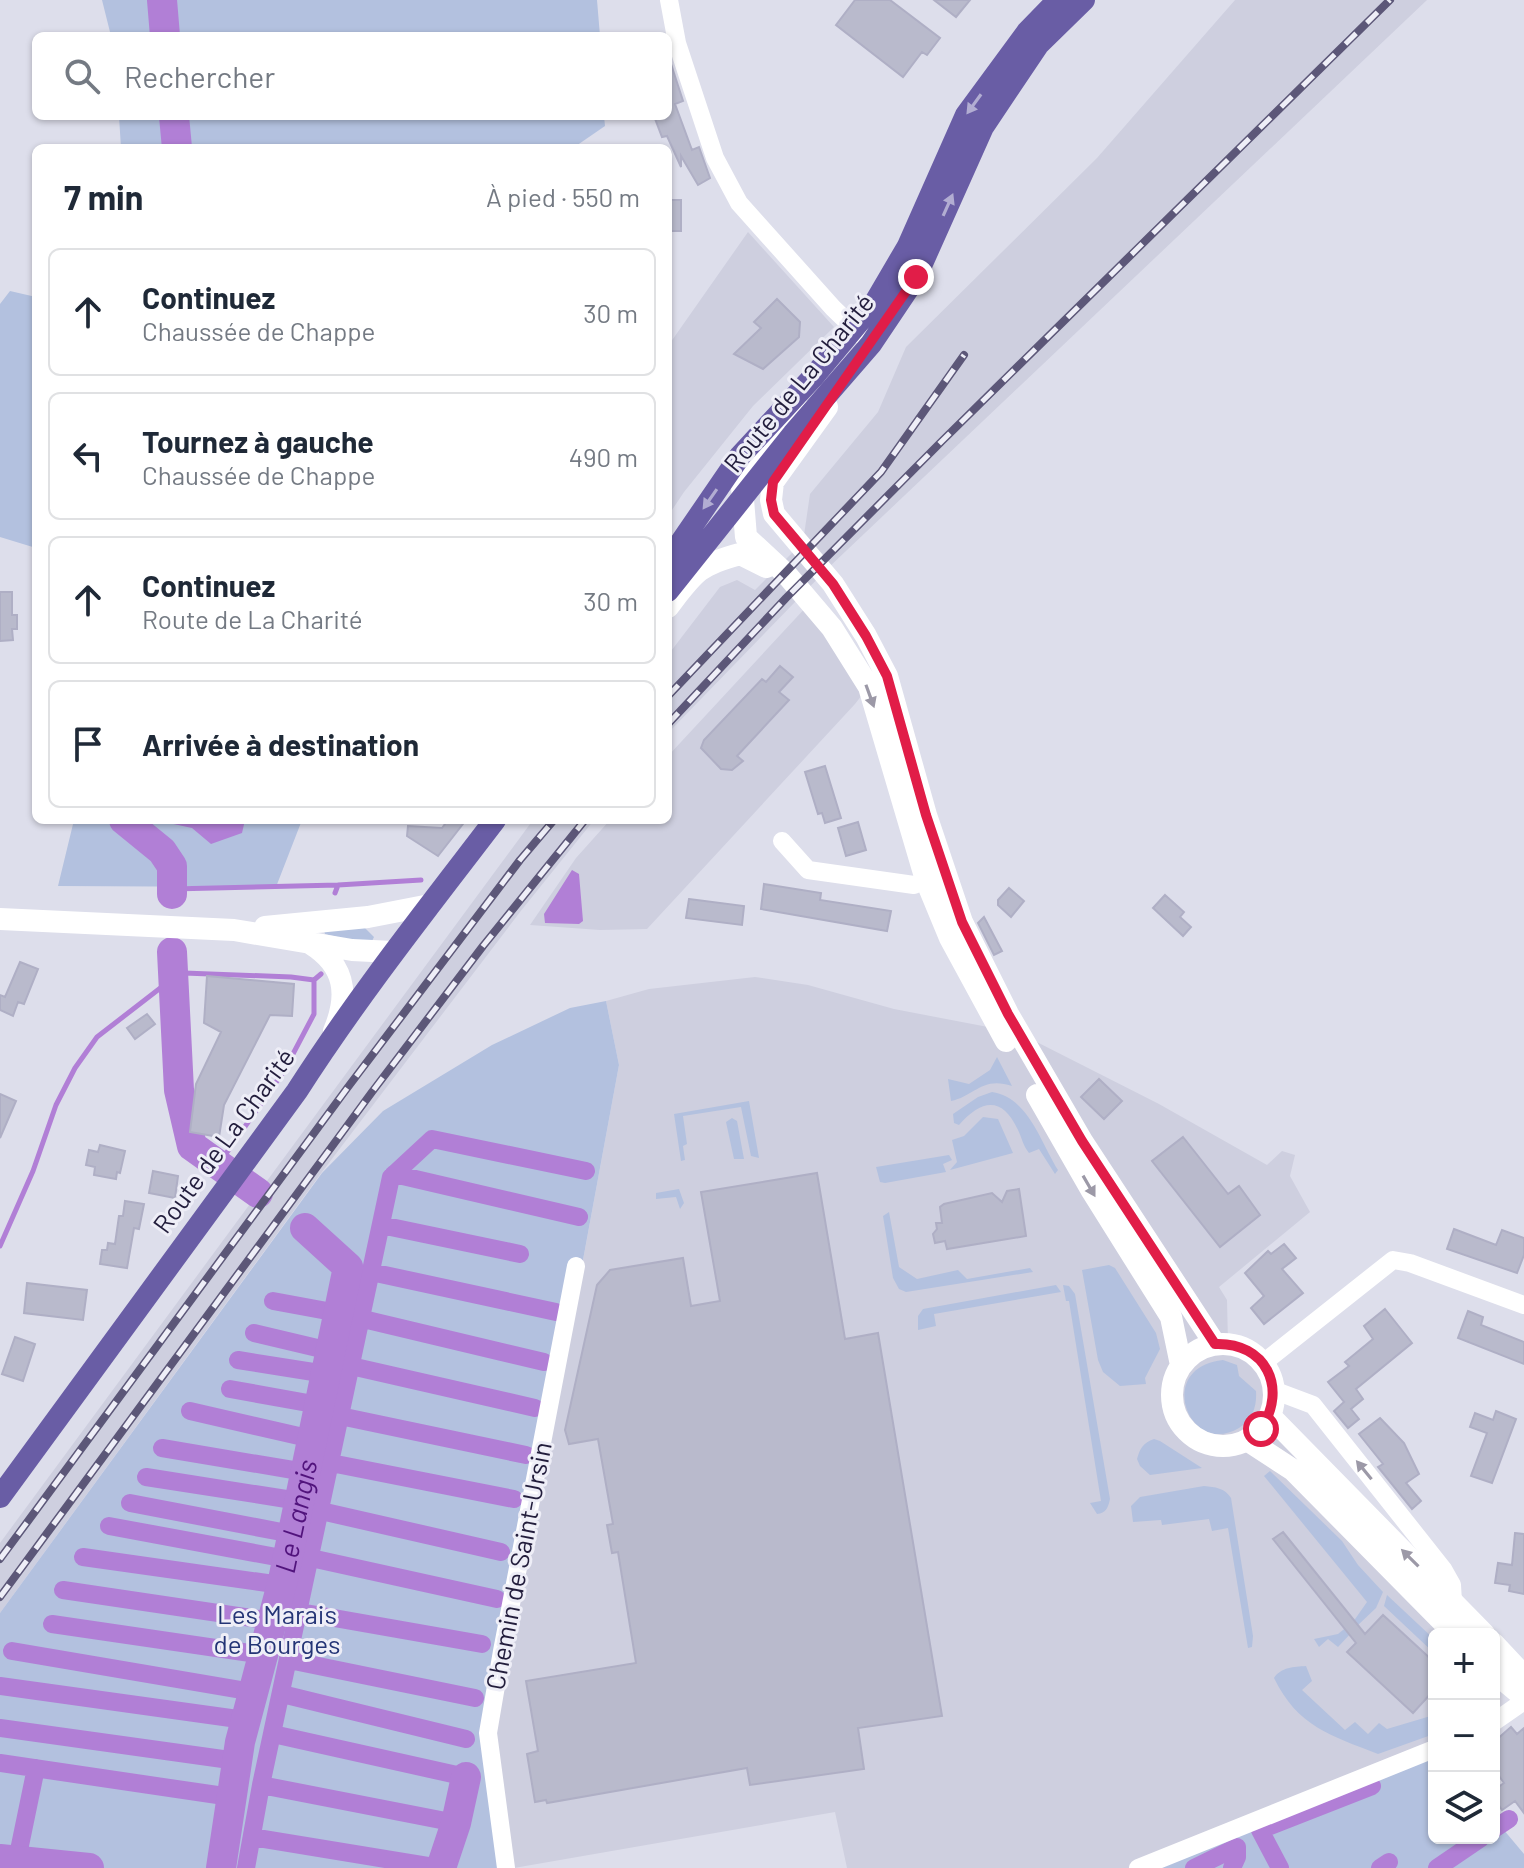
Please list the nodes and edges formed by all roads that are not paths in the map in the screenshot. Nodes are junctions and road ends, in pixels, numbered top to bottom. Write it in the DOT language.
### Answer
graph roads {
  1 [pos="669,0"];
  2 [pos="1058,0"];
  3 [pos="1084,0"];
  4 [pos="863,337"];
  5 [pos="814,376"];
  6 [pos="743,498"];
  7 [pos="734,524"];
  8 [pos="682,539"];
  9 [pos="672,555"];
  10 [pos="672,587"];
  11 [pos="672,602"];
  12 [pos="832,628"];
  13 [pos="866,636"];
  14 [pos="492,824"];
  15 [pos="782,841"];
  16 [pos="926,880"];
  17 [pos="430,905"];
  18 [pos="368,917"];
  19 [pos="0,919"];
  20 [pos="234,930"];
  21 [pos="306,941"];
  22 [pos="393,952"];
  23 [pos="333,1035"];
  24 [pos="576,1266"];
  25 [pos="1524,1305"];
  26 [pos="1215,1344"];
  27 [pos="1263,1363"];
  28 [pos="1181,1365"];
  29 [pos="1273,1390"];
  30 [pos="1270,1416"];
  31 [pos="1247,1440"];
  32 [pos="0,1497"];
  33 [pos="1453,1602"];
  34 [pos="1449,1628"];
  35 [pos="1478,1628"];
  36 [pos="1513,1665"];
  37 [pos="1524,1699"];
  38 [pos="1500,1717"];
  39 [pos="1428,1751"];
  40 [pos="506,1868"];
  41 [pos="1138,1868"];
  1 -- 4 [label="street"];
  2 -- 4 [label="main road, Route de La Charité, one-way"];
  4 -- 3 [label="main road, Route de La Charité, one-way"];
  4 -- 5 [label="main road, Route de La Charité"];
  4 -- 6 [label="main road, Route de La Charité"];
  4 -- 13 [label="main road"];
  5 -- 6 [label="main road"];
  5 -- 8 [label="main road, Route de La Charité, one-way"];
  6 -- 7 [label="main road, Route de La Charité"];
  7 -- 8 [label="main road"];
  7 -- 10 [label="main road, Route de La Charité"];
  7 -- 12 [label="main road"];
  7 -- 13 [label="main road"];
  8 -- 9 [label="main road, Route de La Charité"];
  11 -- 12 [label="main road"];
  12 -- 16 [label="main road, one-way"];
  13 -- 26 [label="main road"];
  14 -- 17 [label="main road, Route de La Charité"];
  15 -- 16 [label="street"];
  16 -- 28 [label="main road, one-way"];
  17 -- 18 [label="main road"];
  17 -- 22 [label="main road, Route de La Charité"];
  18 -- 20 [label="main road"];
  18 -- 22 [label="main road"];
  19 -- 20 [label="main road"];
  20 -- 21 [label="main road"];
  21 -- 22 [label="main road"];
  21 -- 23 [label="main road"];
  22 -- 23 [label="main road, Route de La Charité"];
  23 -- 32 [label="main road, Route de La Charité"];
  24 -- 40 [label="street, Chemin de Saint-Ursin"];
  25 -- 27 [label="street"];
  26 -- 27 [label="main road"];
  26 -- 28 [label="main road"];
  27 -- 29 [label="main road"];
  28 -- 31 [label="main road"];
  29 -- 30 [label="main road"];
  33 -- 29 [label="street, one-way"];
  30 -- 31 [label="main road"];
  33 -- 30 [label="main road, one-way"];
  31 -- 34 [label="main road"];
  33 -- 35 [label="main road"];
  36 -- 37 [label="main road"];
  37 -- 38 [label="street"];
  39 -- 41 [label="street"];
}
